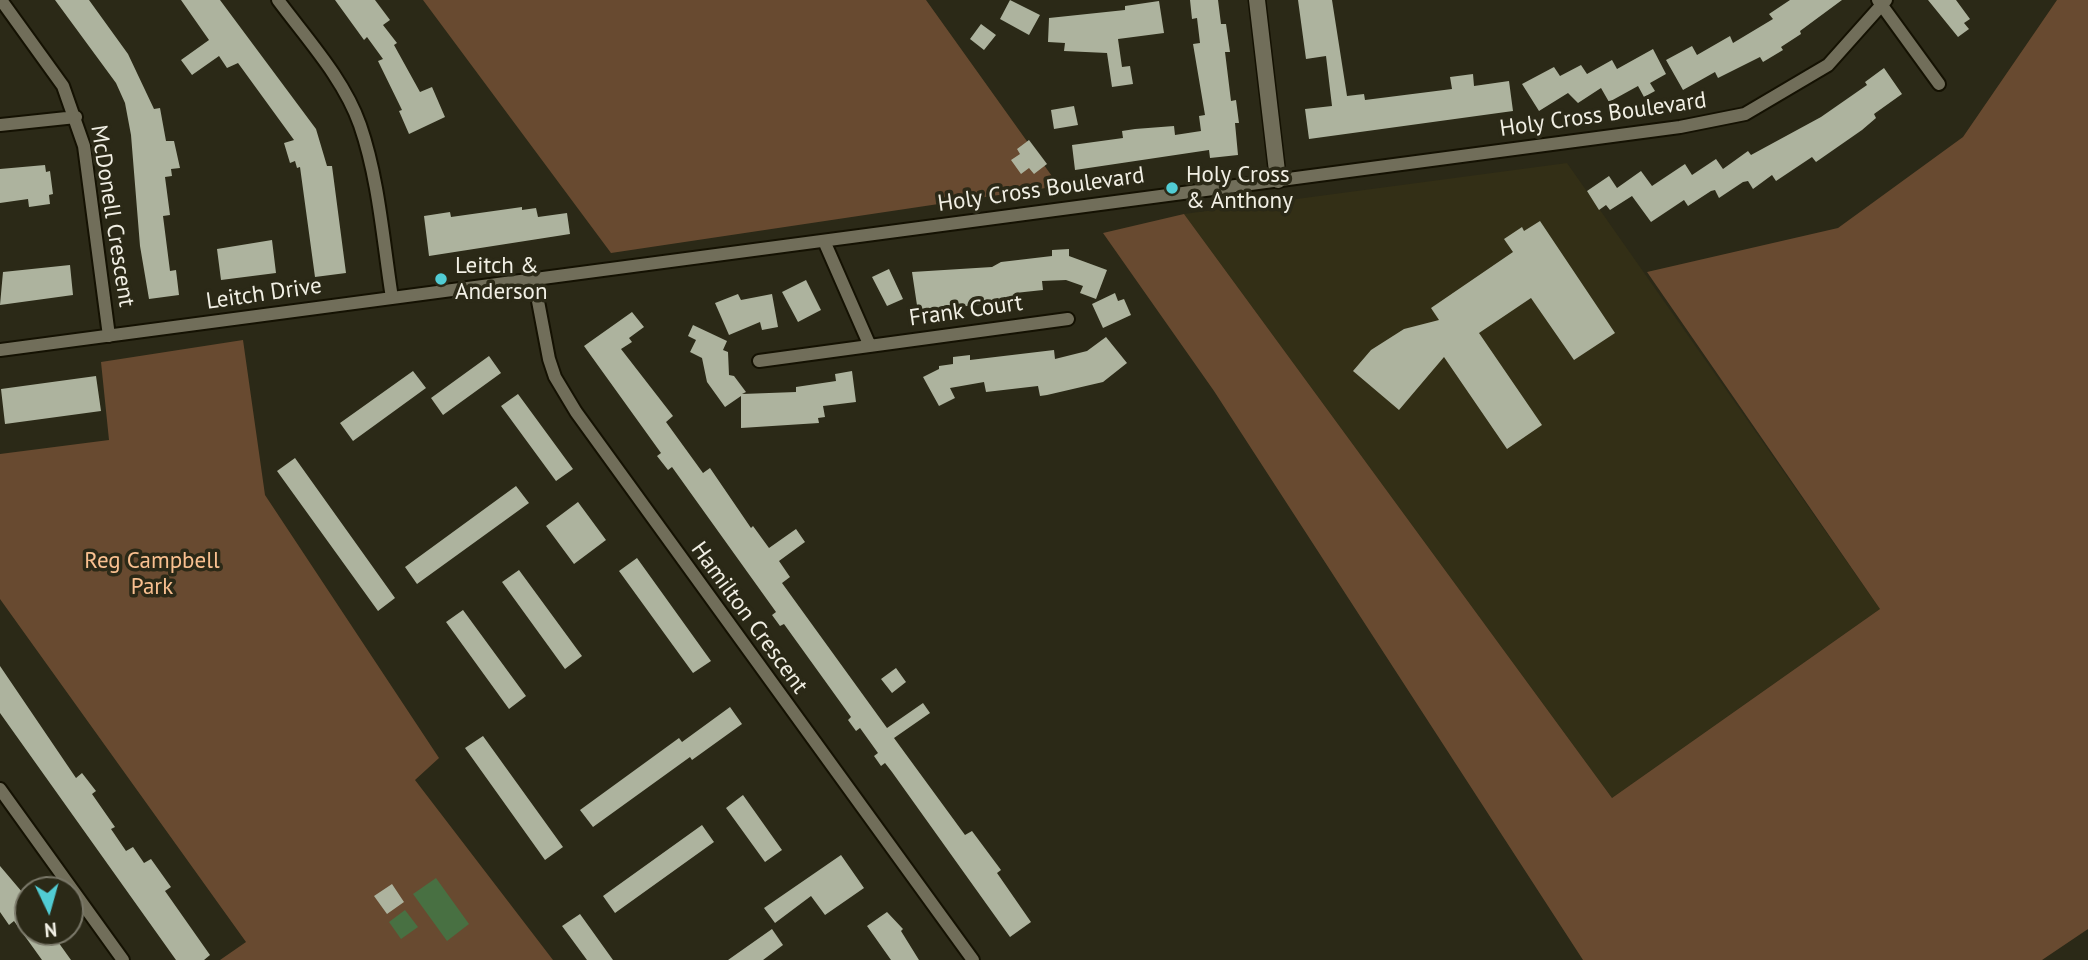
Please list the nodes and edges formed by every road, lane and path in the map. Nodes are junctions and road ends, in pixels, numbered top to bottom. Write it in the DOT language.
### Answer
graph roads {
  1 [pos="1,0"];
  2 [pos="278,0"];
  3 [pos="1257,0"];
  4 [pos="1882,2"];
  5 [pos="1939,84"];
  6 [pos="76,117"];
  7 [pos="0,125"];
  8 [pos="1278,180"];
  9 [pos="824,241"];
  10 [pos="534,280"];
  11 [pos="392,298"];
  12 [pos="1068,319"];
  13 [pos="109,336"];
  14 [pos="870,346"];
  15 [pos="0,350"];
  16 [pos="759,361"];
  17 [pos="0,789"];
  18 [pos="124,960"];
  19 [pos="973,960"];
  1 -- 6 [label="street, McDonell Crescent"];
  2 -- 11 [label="street"];
  3 -- 8 [label="street"];
  4 -- 5 [label="street"];
  4 -- 8 [label="street, Holy Cross Boulevard"];
  6 -- 7 [label="street"];
  6 -- 13 [label="street, McDonell Crescent"];
  8 -- 9 [label="street, Holy Cross Boulevard"];
  9 -- 10 [label="street, Holy Cross Boulevard"];
  9 -- 14 [label="street"];
  10 -- 11 [label="street, Leitch Drive"];
  10 -- 19 [label="street, Hamilton Crescent"];
  11 -- 13 [label="street, Leitch Drive"];
  12 -- 14 [label="street, Frank Court"];
  13 -- 15 [label="street, Leitch Drive"];
  14 -- 16 [label="street, Frank Court"];
  17 -- 18 [label="street"];
}
